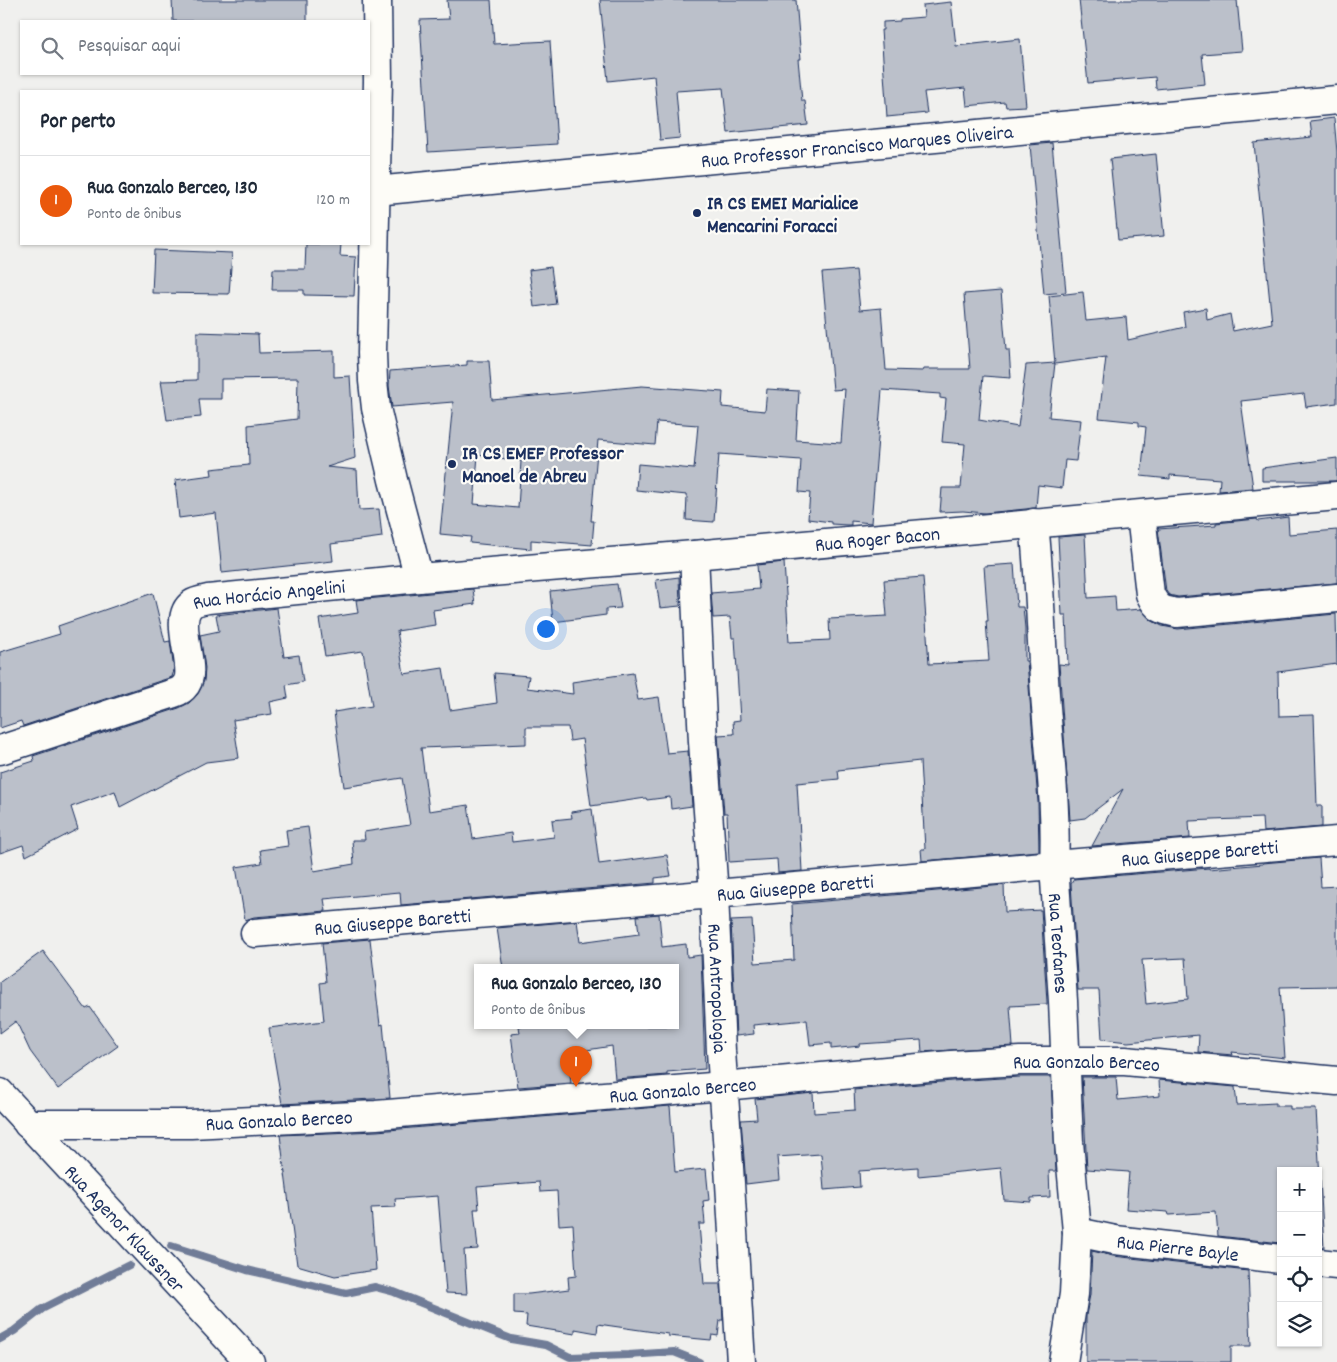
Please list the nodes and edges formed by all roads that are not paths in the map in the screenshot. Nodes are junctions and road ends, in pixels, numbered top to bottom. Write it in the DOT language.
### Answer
graph roads {
  1 [pos="377,0"];
  2 [pos="1337,100"];
  3 [pos="375,191"];
  4 [pos="1337,496"];
  5 [pos="1141,514"];
  6 [pos="1034,523"];
  7 [pos="694,555"];
  8 [pos="419,578"];
  9 [pos="1337,598"];
  10 [pos="0,750"];
  11 [pos="1337,841"];
  12 [pos="1054,865"];
  13 [pos="714,894"];
  14 [pos="255,933"];
  15 [pos="1066,1060"];
  16 [pos="1337,1081"];
  17 [pos="724,1086"];
  18 [pos="0,1093"];
  19 [pos="28,1124"];
  20 [pos="1078,1232"];
  21 [pos="1277,1258"];
  22 [pos="1322,1263"];
  23 [pos="1337,1265"];
  24 [pos="250,1362"];
  25 [pos="741,1362"];
  26 [pos="1063,1362"];
  1 -- 3 [label="street"];
  2 -- 3 [label="street, Rua Professor Francisco Marques Oliveira"];
  3 -- 8 [label="street"];
  4 -- 5 [label="street, Rua Roger Bacon"];
  5 -- 6 [label="street, Rua Roger Bacon"];
  5 -- 9 [label="street"];
  6 -- 7 [label="street, Rua Roger Bacon"];
  6 -- 12 [label="street, Rua Teofanes"];
  7 -- 8 [label="street, Rua Roger Bacon"];
  7 -- 13 [label="street, Rua Antropologia"];
  8 -- 10 [label="street, Rua Horácio Angelini"];
  11 -- 12 [label="street, Rua Giuseppe Baretti"];
  12 -- 13 [label="street, Rua Giuseppe Baretti"];
  12 -- 15 [label="street, Rua Teofanes"];
  13 -- 14 [label="street, Rua Giuseppe Baretti"];
  13 -- 17 [label="street, Rua Antropologia"];
  15 -- 16 [label="street, Rua Gonzalo Berceo"];
  15 -- 17 [label="street, Rua Gonzalo Berceo"];
  15 -- 20 [label="street, Rua Teofanes"];
  17 -- 19 [label="street, Rua Gonzalo Berceo"];
  17 -- 25 [label="street, Rua Antropologia"];
  18 -- 19 [label="street, Rua Agenor Klaussner"];
  19 -- 24 [label="street, Rua Agenor Klaussner"];
  20 -- 21 [label="street, Rua Pierre Bayle"];
  20 -- 26 [label="street, Rua Teofanes"];
  22 -- 23 [label="street"];
}
